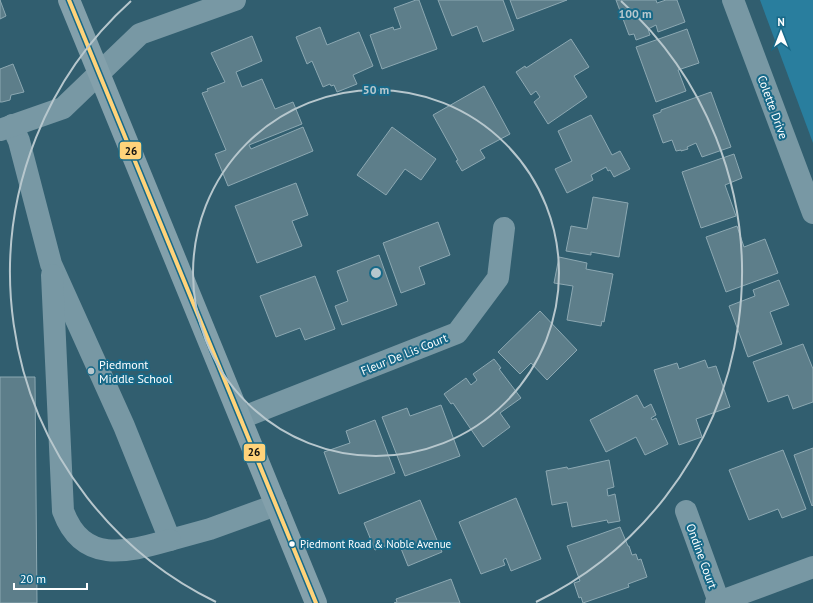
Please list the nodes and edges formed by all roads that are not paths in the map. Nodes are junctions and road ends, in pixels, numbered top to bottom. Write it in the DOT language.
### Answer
graph roads {
  1 [pos="69,0"];
  2 [pos="235,0"];
  3 [pos="733,0"];
  4 [pos="100,74"];
  5 [pos="6,127"];
  6 [pos="813,213"];
  7 [pos="504,228"];
  8 [pos="51,264"];
  9 [pos="241,418"];
  10 [pos="276,504"];
  11 [pos="686,511"];
  12 [pos="170,540"];
  13 [pos="813,567"];
  14 [pos="718,602"];
  15 [pos="316,603"];
  1 -- 4 [label="main road"];
  2 -- 4 [label="street"];
  3 -- 6 [label="street, Colette Drive"];
  4 -- 5 [label="street"];
  4 -- 9 [label="main road"];
  5 -- 8 [label="street"];
  7 -- 9 [label="street, Fleur De Lis Court"];
  8 -- 12 [label="street"];
  8 -- 12 [label="street"];
  9 -- 10 [label="main road"];
  10 -- 12 [label="street"];
  10 -- 15 [label="main road"];
  11 -- 14 [label="street, Ondine Court"];
  13 -- 14 [label="street"];
}
